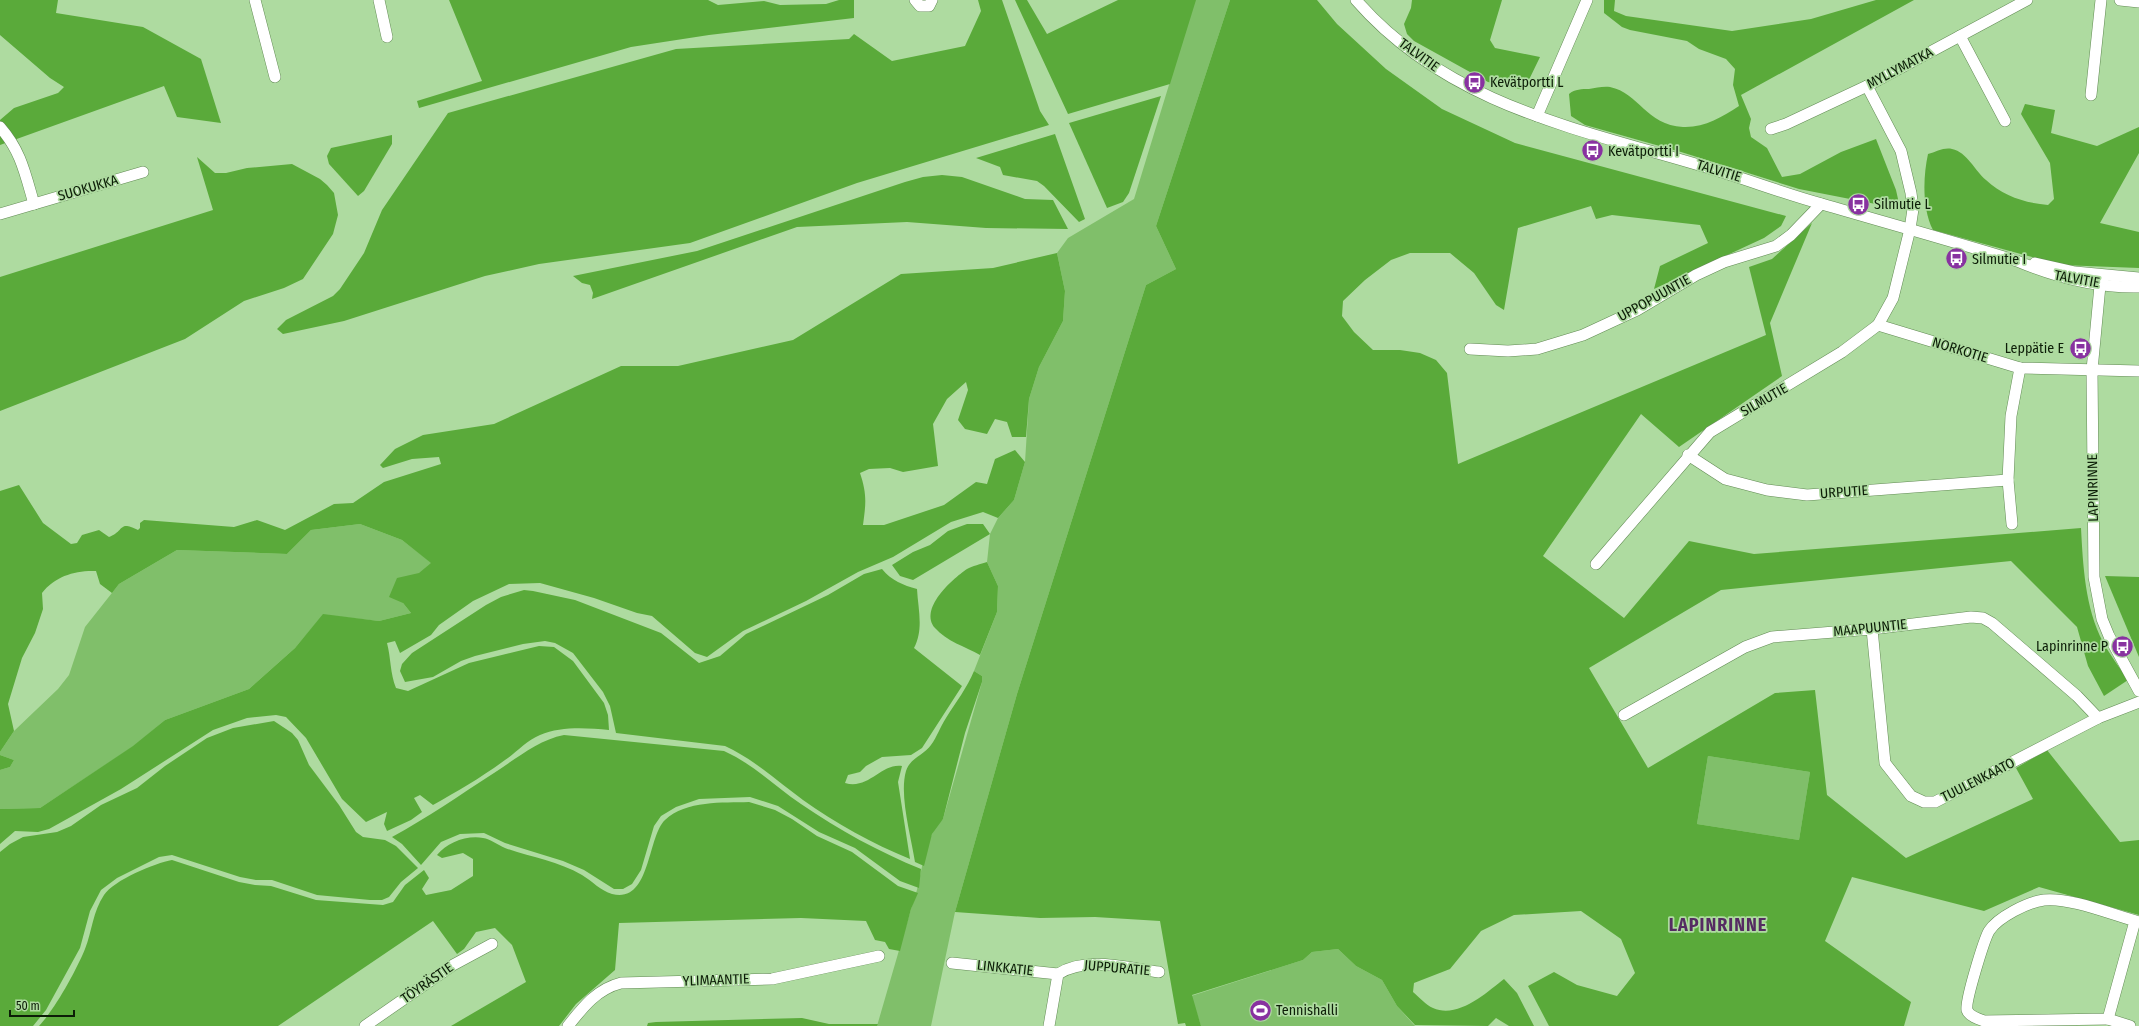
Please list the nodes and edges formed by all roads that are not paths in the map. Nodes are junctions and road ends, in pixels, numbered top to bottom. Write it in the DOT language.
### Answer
graph roads {
  1 [pos="255,0"];
  2 [pos="379,0"];
  3 [pos="915,0"];
  4 [pos="932,0"];
  5 [pos="1356,0"];
  6 [pos="1587,0"];
  7 [pos="2027,0"];
  8 [pos="2101,0"];
  9 [pos="2120,0"];
  10 [pos="2139,2"];
  11 [pos="1960,36"];
  12 [pos="387,37"];
  13 [pos="275,77"];
  14 [pos="1867,86"];
  15 [pos="2091,94"];
  16 [pos="1537,116"];
  17 [pos="2005,121"];
  18 [pos="0,126"];
  19 [pos="1770,130"];
  20 [pos="143,172"];
  21 [pos="34,204"];
  22 [pos="1821,204"];
  23 [pos="0,214"];
  24 [pos="1910,229"];
  25 [pos="2139,278"];
  26 [pos="2101,279"];
  27 [pos="2139,287"];
  28 [pos="1878,325"];
  29 [pos="1470,349"];
  30 [pos="2020,368"];
  31 [pos="2092,370"];
  32 [pos="2139,371"];
  33 [pos="1688,455"];
  34 [pos="2008,480"];
  35 [pos="2012,524"];
  36 [pos="1596,564"];
  37 [pos="1872,629"];
  38 [pos="2139,691"];
  39 [pos="2139,702"];
  40 [pos="1624,714"];
  41 [pos="2098,718"];
  42 [pos="2137,921"];
  43 [pos="492,944"];
  44 [pos="879,956"];
  45 [pos="952,963"];
  46 [pos="1159,972"];
  47 [pos="1058,974"];
  48 [pos="2108,1020"];
  49 [pos="366,1026"];
  50 [pos="568,1026"];
  51 [pos="1049,1026"];
  52 [pos="2130,1026"];
  1 -- 13 [label="street"];
  2 -- 12 [label="street"];
  3 -- 4 [label="street"];
  5 -- 16 [label="street, TALVITIE"];
  6 -- 16 [label="street"];
  7 -- 11 [label="street, MYLLYMATKA"];
  8 -- 15 [label="street"];
  9 -- 10 [label="street"];
  11 -- 14 [label="street, MYLLYMATKA"];
  11 -- 17 [label="street"];
  14 -- 19 [label="street, MYLLYMATKA"];
  14 -- 24 [label="street, SILMUTIE"];
  16 -- 22 [label="street, TALVITIE"];
  18 -- 21 [label="street"];
  20 -- 21 [label="street, SUOKUKKA"];
  21 -- 23 [label="street, SUOKUKKA"];
  22 -- 24 [label="street, TALVITIE"];
  22 -- 29 [label="street, UPPOPUUNTIE"];
  24 -- 26 [label="street, TALVITIE"];
  24 -- 28 [label="street, SILMUTIE"];
  25 -- 26 [label="street, TALVITIE"];
  26 -- 27 [label="street, TALVITIE"];
  26 -- 31 [label="street, LAPINRINNE"];
  28 -- 30 [label="street, NORKOTIE"];
  28 -- 33 [label="street, SILMUTIE"];
  30 -- 31 [label="street, NORKOTIE"];
  30 -- 34 [label="street"];
  31 -- 32 [label="street, NORKOTIE"];
  31 -- 38 [label="street, LAPINRINNE"];
  33 -- 34 [label="street, URPUTIE"];
  33 -- 36 [label="street, SILMUTIE"];
  34 -- 35 [label="street"];
  37 -- 40 [label="street, MAAPUUNTIE"];
  37 -- 41 [label="street, MAAPUUNTIE"];
  37 -- 41 [label="street, TUULENKAATO"];
  39 -- 41 [label="street, TUULENKAATO"];
  42 -- 48 [label="street"];
  42 -- 48 [label="street"];
  43 -- 49 [label="street, TÖYRÄSTIE"];
  44 -- 50 [label="street, YLIMAANTIE"];
  45 -- 47 [label="street, LINKKATIE"];
  46 -- 47 [label="street, JUPPURATIE"];
  47 -- 51 [label="street"];
  48 -- 52 [label="street"];
}
